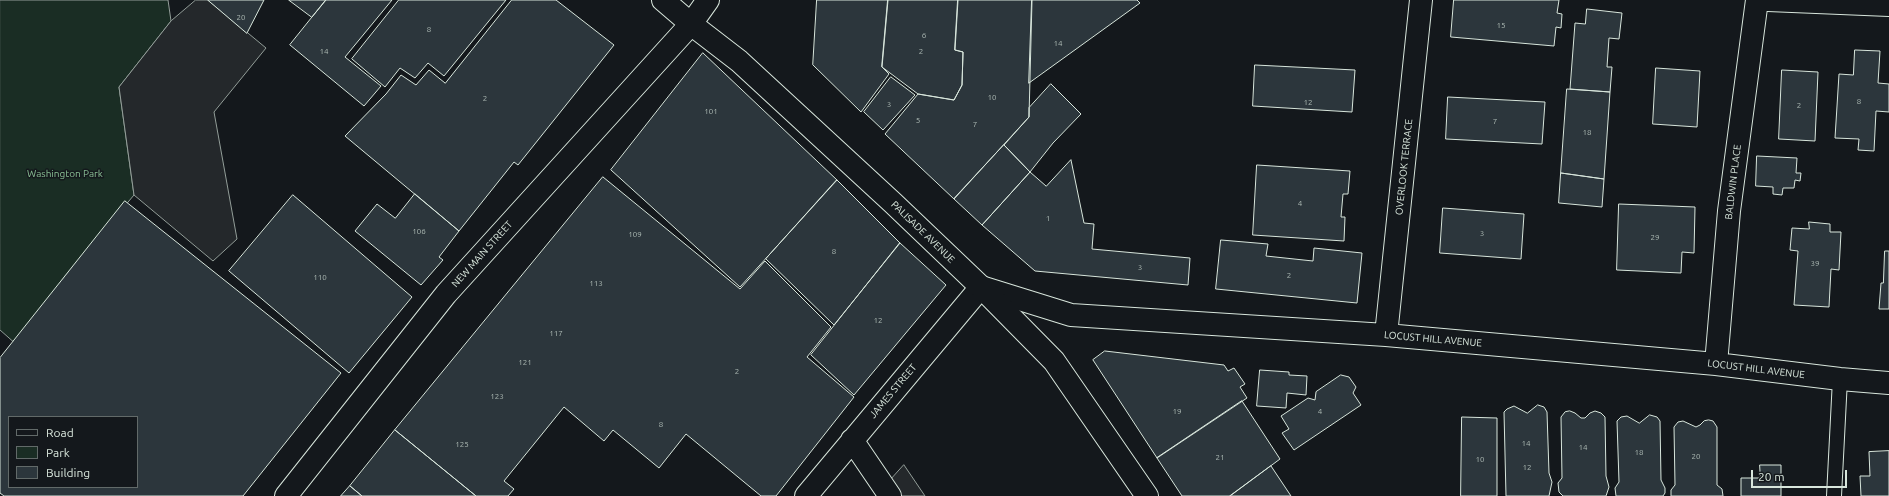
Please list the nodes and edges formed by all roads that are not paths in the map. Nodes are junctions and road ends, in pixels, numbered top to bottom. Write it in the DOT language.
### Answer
graph roads {
  1 [pos="664,0"];
  2 [pos="708,0"];
  3 [pos="1421,0"];
  4 [pos="1757,0"];
  5 [pos="1768,0"];
  6 [pos="1889,4"];
  7 [pos="691,24"];
  8 [pos="981,287"];
  9 [pos="1386,335"];
  10 [pos="1716,364"];
  11 [pos="1840,379"];
  12 [pos="1889,383"];
  13 [pos="852,440"];
  14 [pos="286,496"];
  15 [pos="806,496"];
  16 [pos="890,496"];
  17 [pos="1147,496"];
  18 [pos="1834,496"];
  1 -- 7 [label="street, PALISADE AVENUE"];
  2 -- 7 [label="street, NEW MAIN STREET"];
  3 -- 9 [label="street, OVERLOOK TERRACE"];
  4 -- 10 [label="street, BALDWIN PLACE"];
  5 -- 6 [label="street"];
  7 -- 8 [label="street, PALISADE AVENUE"];
  7 -- 14 [label="street, NEW MAIN STREET"];
  8 -- 9 [label="street, LOCUST HILL AVENUE"];
  8 -- 13 [label="street, JAMES STREET"];
  8 -- 17 [label="street, PALISADE AVENUE"];
  9 -- 10 [label="street, LOCUST HILL AVENUE"];
  10 -- 11 [label="street, LOCUST HILL AVENUE"];
  11 -- 12 [label="street, LOCUST HILL AVENUE"];
  11 -- 18 [label="lane"];
  13 -- 15 [label="street, JAMES STREET"];
  13 -- 16 [label="street"];
}
